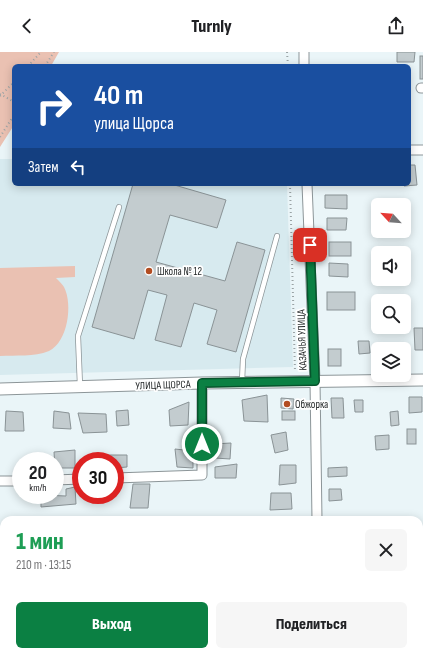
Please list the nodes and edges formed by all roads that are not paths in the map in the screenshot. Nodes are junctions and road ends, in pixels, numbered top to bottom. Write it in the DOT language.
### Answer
graph roads {
  1 [pos="304,52"];
  2 [pos="304,64"];
  3 [pos="411,150"];
  4 [pos="423,150"];
  5 [pos="307,186"];
  6 [pos="119,207"];
  7 [pos="277,236"];
  8 [pos="423,380"];
  9 [pos="315,381"];
  10 [pos="242,382"];
  11 [pos="202,383"];
  12 [pos="80,388"];
  13 [pos="0,390"];
  14 [pos="124,478"];
  15 [pos="0,481"];
  16 [pos="12,481"];
  17 [pos="318,516"];
  1 -- 2 [label="street"];
  3 -- 4 [label="street"];
  5 -- 9 [label="street, КАЗАЧЬЯ УЛИЦА"];
  6 -- 12 [label="lane"];
  7 -- 10 [label="lane"];
  8 -- 9 [label="street, УЛИЦА ЩОРСА"];
  9 -- 10 [label="street, УЛИЦА ЩОРСА"];
  9 -- 17 [label="street, КАЗАЧЬЯ УЛИЦА"];
  10 -- 11 [label="street, УЛИЦА ЩОРСА"];
  11 -- 12 [label="street, УЛИЦА ЩОРСА"];
  11 -- 14 [label="street"];
  12 -- 13 [label="street, УЛИЦА ЩОРСА"];
  15 -- 16 [label="street"];
}
